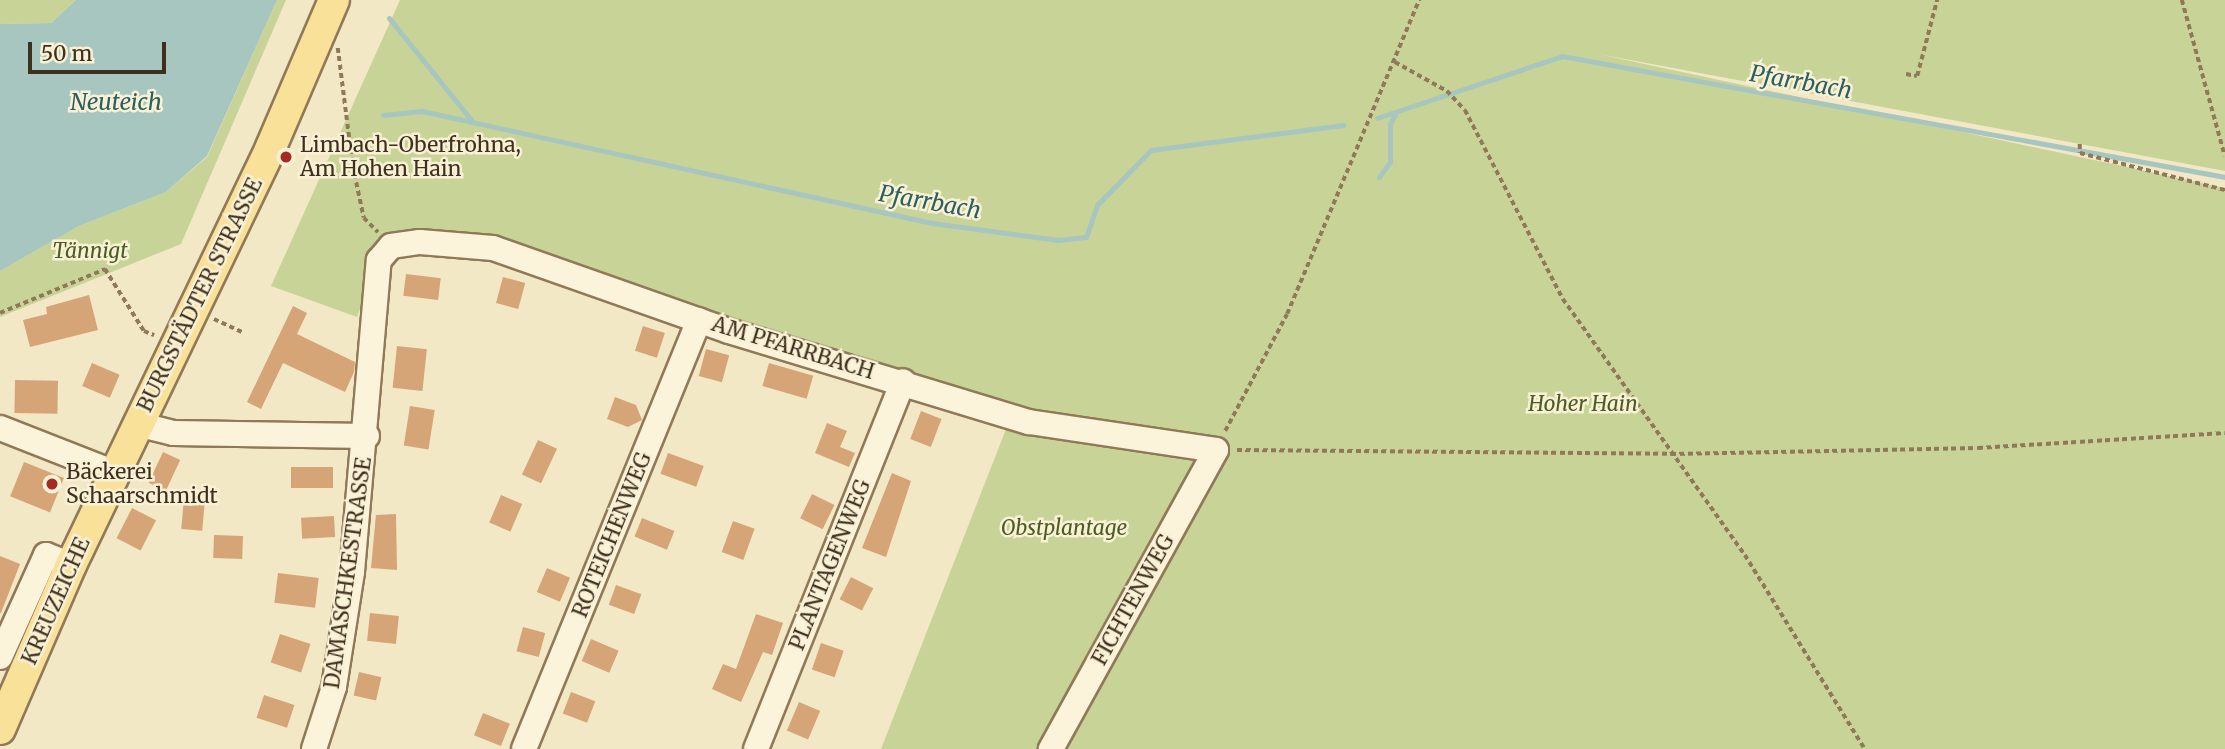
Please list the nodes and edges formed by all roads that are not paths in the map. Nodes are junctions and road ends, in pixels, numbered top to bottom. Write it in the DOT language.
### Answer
graph roads {
  1 [pos="330,9"];
  2 [pos="385,253"];
  3 [pos="699,320"];
  4 [pos="904,382"];
  5 [pos="137,424"];
  6 [pos="0,428"];
  7 [pos="367,436"];
  8 [pos="1216,450"];
  9 [pos="115,473"];
  10 [pos="71,565"];
  11 [pos="0,657"];
  12 [pos="0,729"];
  13 [pos="314,749"];
  14 [pos="524,749"];
  15 [pos="756,749"];
  16 [pos="1051,749"];
  1 -- 5 [label="main road, BURGSTÄDTER STRASSE"];
  2 -- 3 [label="street, AM PFARRBACH"];
  2 -- 7 [label="street, DAMASCHKESTRASSE"];
  3 -- 4 [label="street, AM PFARRBACH"];
  3 -- 14 [label="street, ROTEICHENWEG"];
  4 -- 8 [label="street, AM PFARRBACH"];
  4 -- 15 [label="street, PLANTAGENWEG"];
  5 -- 7 [label="street, DAMASCHKESTRASSE"];
  5 -- 9 [label="main road, BURGSTÄDTER STRASSE"];
  6 -- 9 [label="street"];
  7 -- 13 [label="street, DAMASCHKESTRASSE"];
  8 -- 16 [label="street, FICHTENWEG"];
  9 -- 10 [label="main road, KREUZEICHE"];
  10 -- 11 [label="street"];
  10 -- 12 [label="main road, KREUZEICHE"];
}
